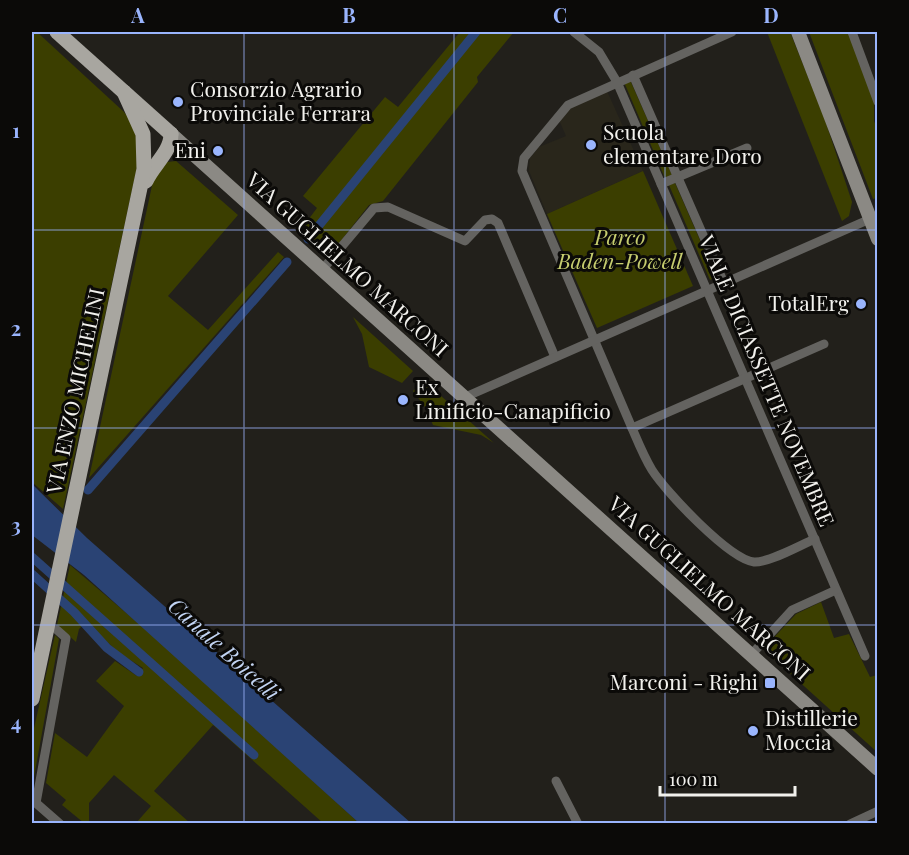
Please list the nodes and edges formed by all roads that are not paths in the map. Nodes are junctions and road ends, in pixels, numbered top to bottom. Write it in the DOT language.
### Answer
graph roads {
  1 [pos="57,32"];
  2 [pos="574,32"];
  3 [pos="798,32"];
  4 [pos="852,32"];
  5 [pos="725,33"];
  6 [pos="633,75"];
  7 [pos="617,82"];
  8 [pos="124,92"];
  9 [pos="878,102"];
  10 [pos="171,134"];
  11 [pos="747,148"];
  12 [pos="164,154"];
  13 [pos="145,160"];
  14 [pos="201,162"];
  15 [pos="678,177"];
  16 [pos="661,184"];
  17 [pos="138,198"];
  18 [pos="873,216"];
  19 [pos="878,239"];
  20 [pos="322,270"];
  21 [pos="724,283"];
  22 [pos="707,290"];
  23 [pos="594,340"];
  24 [pos="824,344"];
  25 [pos="555,357"];
  26 [pos="746,379"];
  27 [pos="463,398"];
  28 [pos="632,428"];
  29 [pos="815,539"];
  30 [pos="837,590"];
  31 [pos="57,630"];
  32 [pos="751,655"];
  33 [pos="865,656"];
  34 [pos="32,699"];
  35 [pos="878,769"];
  36 [pos="556,781"];
  37 [pos="878,811"];
  38 [pos="60,824"];
  39 [pos="578,824"];
  40 [pos="850,824"];
  1 -- 8 [label="main road, VIA GUGLIELMO MARCONI"];
  2 -- 7 [label="street, VIALE DICIASSETTE NOVEMBRE"];
  3 -- 18 [label="main road"];
  4 -- 9 [label="street"];
  5 -- 6 [label="street"];
  6 -- 7 [label="street"];
  6 -- 15 [label="street, VIALE DICIASSETTE NOVEMBRE"];
  7 -- 16 [label="street, VIALE DICIASSETTE NOVEMBRE"];
  7 -- 23 [label="street"];
  8 -- 10 [label="main road, VIA GUGLIELMO MARCONI"];
  8 -- 13 [label="main road, VIA ENZO MICHELINI"];
  10 -- 12 [label="main road, VIA ENZO MICHELINI"];
  10 -- 13 [label="main road"];
  10 -- 14 [label="main road, VIA GUGLIELMO MARCONI"];
  11 -- 15 [label="street"];
  12 -- 14 [label="main road"];
  12 -- 17 [label="main road, VIA ENZO MICHELINI"];
  13 -- 17 [label="main road, VIA ENZO MICHELINI"];
  14 -- 20 [label="main road, VIA GUGLIELMO MARCONI"];
  15 -- 16 [label="street"];
  15 -- 21 [label="street, VIALE DICIASSETTE NOVEMBRE"];
  16 -- 22 [label="street, VIALE DICIASSETTE NOVEMBRE"];
  17 -- 34 [label="main road, VIA ENZO MICHELINI"];
  18 -- 19 [label="main road"];
  18 -- 21 [label="street"];
  20 -- 25 [label="street"];
  20 -- 27 [label="main road, VIA GUGLIELMO MARCONI"];
  21 -- 22 [label="street"];
  22 -- 23 [label="street"];
  22 -- 26 [label="street, VIALE DICIASSETTE NOVEMBRE"];
  23 -- 25 [label="street"];
  23 -- 28 [label="street"];
  24 -- 26 [label="street"];
  25 -- 27 [label="street"];
  26 -- 28 [label="street"];
  26 -- 29 [label="street, VIALE DICIASSETTE NOVEMBRE"];
  27 -- 32 [label="main road, VIA GUGLIELMO MARCONI"];
  28 -- 29 [label="street"];
  29 -- 30 [label="street, VIALE DICIASSETTE NOVEMBRE"];
  30 -- 32 [label="street"];
  30 -- 33 [label="street, VIALE DICIASSETTE NOVEMBRE"];
  31 -- 38 [label="street"];
  32 -- 35 [label="main road, VIA GUGLIELMO MARCONI"];
  36 -- 39 [label="street"];
  37 -- 40 [label="street"];
}
